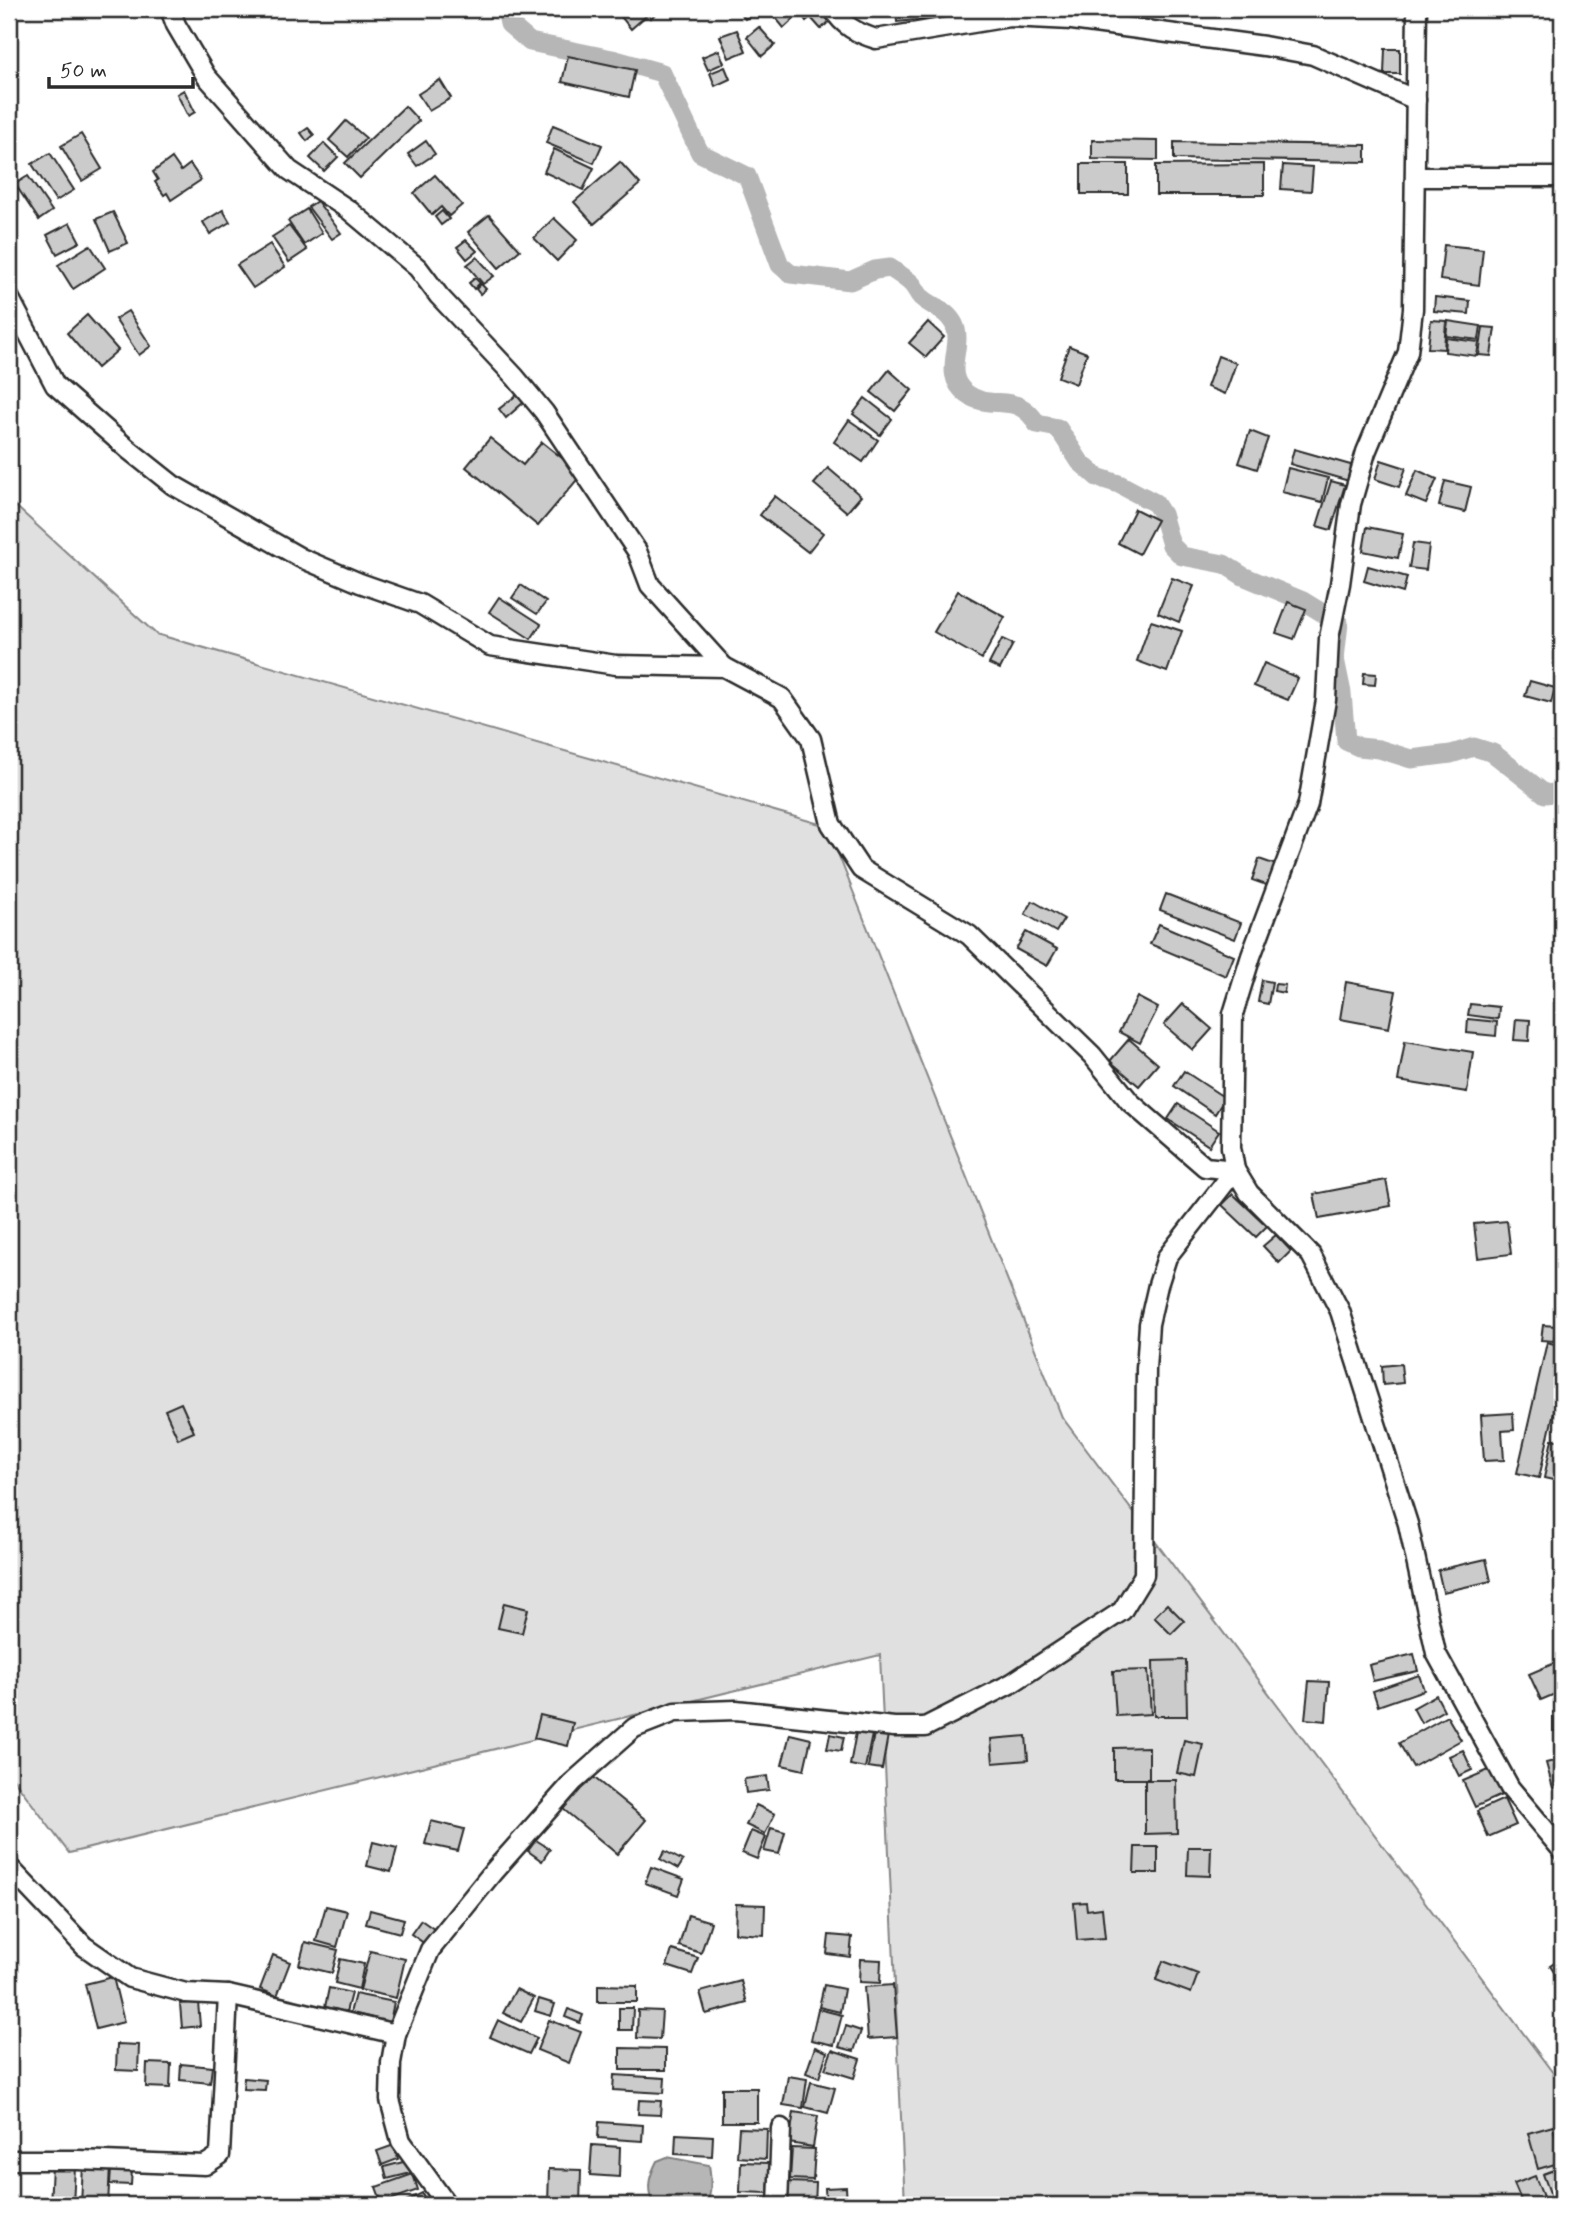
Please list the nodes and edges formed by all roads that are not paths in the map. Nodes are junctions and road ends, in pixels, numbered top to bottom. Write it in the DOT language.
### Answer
graph roads {
  1 [pos="170,9"];
  2 [pos="833,9"];
  3 [pos="1417,9"];
  4 [pos="1416,100"];
  5 [pos="1416,177"];
  6 [pos="1562,177"];
  7 [pos="9,297"];
  8 [pos="724,667"];
  9 [pos="1235,1170"];
  10 [pos="1562,1850"];
  11 [pos="9,1867"];
  12 [pos="228,1995"];
  13 [pos="396,2034"];
  14 [pos="781,2128"];
  15 [pos="9,2160"];
  16 [pos="447,2205"];
  17 [pos="778,2205"];
  1 -- 8 [label="street"];
  2 -- 4 [label="street"];
  3 -- 4 [label="street"];
  4 -- 5 [label="street"];
  5 -- 6 [label="street"];
  5 -- 9 [label="street"];
  7 -- 8 [label="street"];
  8 -- 9 [label="street"];
  9 -- 10 [label="street"];
  9 -- 13 [label="street"];
  11 -- 12 [label="street"];
  12 -- 13 [label="street"];
  12 -- 15 [label="street"];
  13 -- 16 [label="street"];
  14 -- 17 [label="street"];
}
